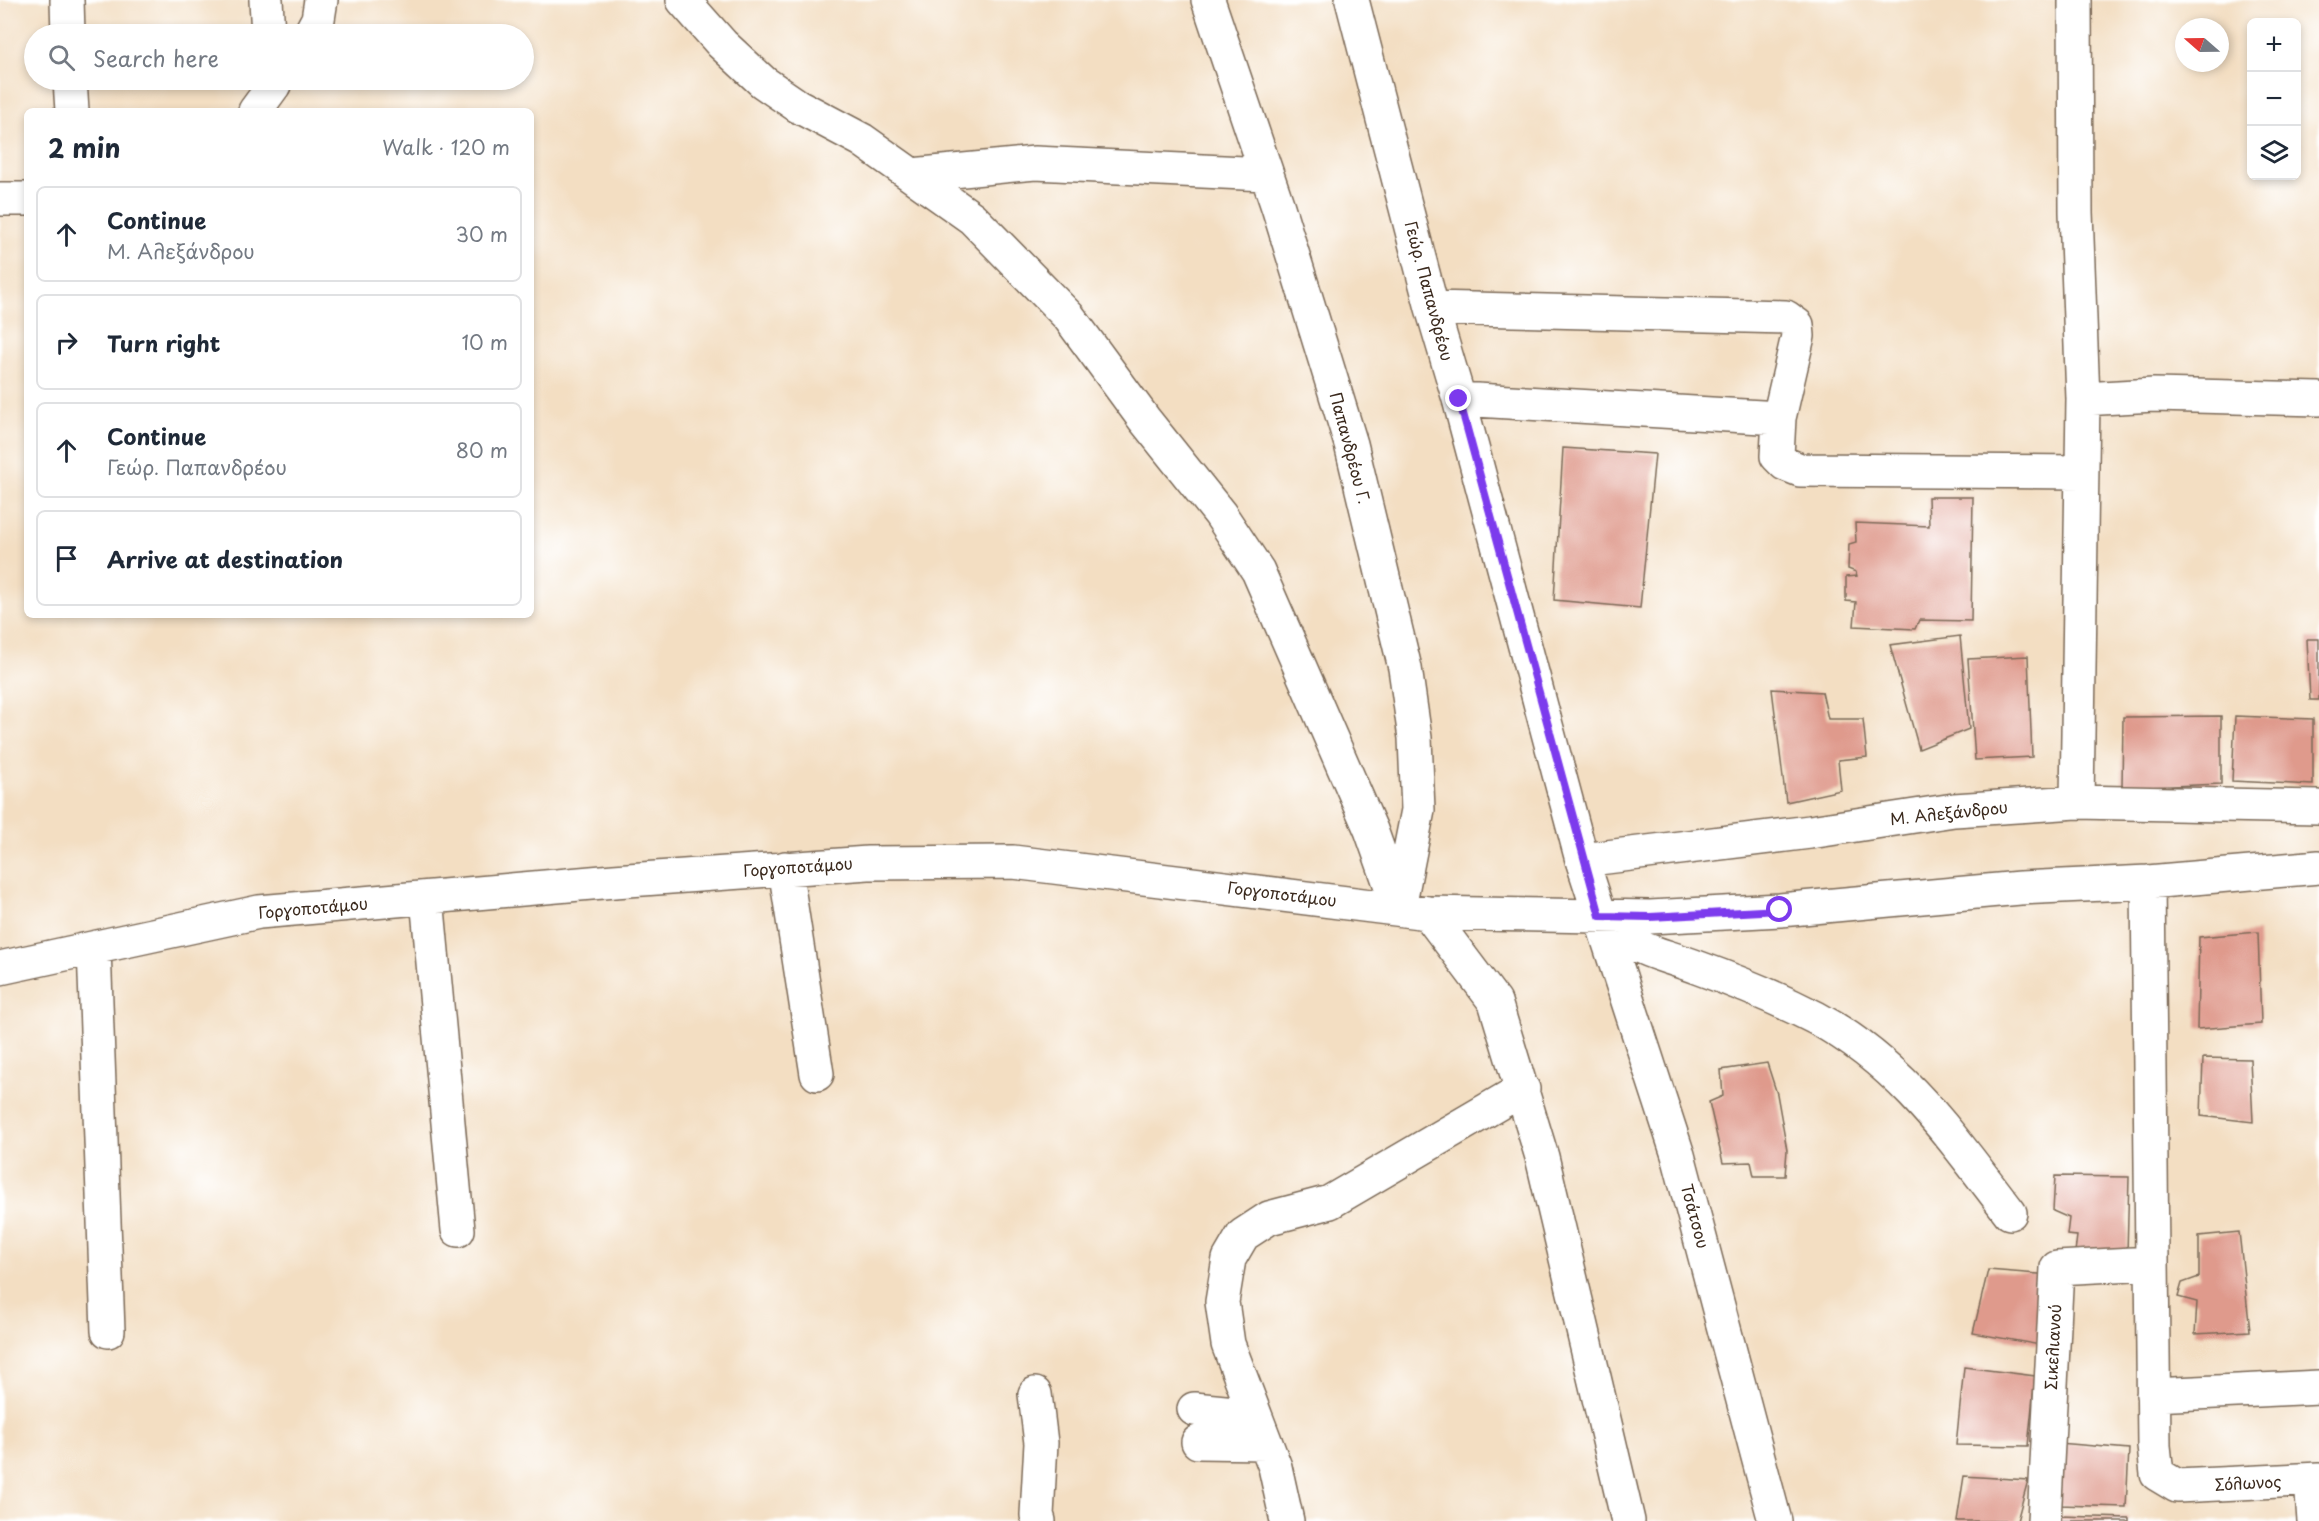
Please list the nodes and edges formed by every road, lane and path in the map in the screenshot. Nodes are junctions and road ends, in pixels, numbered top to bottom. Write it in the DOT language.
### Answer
graph roads {
  1 [pos="67,0"];
  2 [pos="266,0"];
  3 [pos="321,0"];
  4 [pos="683,0"];
  5 [pos="1208,0"];
  6 [pos="1352,0"];
  7 [pos="2075,0"];
  8 [pos="68,24"];
  9 [pos="267,24"];
  10 [pos="315,24"];
  11 [pos="71,90"];
  12 [pos="270,90"];
  13 [pos="72,108"];
  14 [pos="257,108"];
  15 [pos="1265,174"];
  16 [pos="912,175"];
  17 [pos="0,199"];
  18 [pos="24,199"];
  19 [pos="1432,308"];
  20 [pos="1459,399"];
  21 [pos="2083,399"];
  22 [pos="2319,399"];
  23 [pos="1779,418"];
  24 [pos="2081,472"];
  25 [pos="2077,802"];
  26 [pos="2319,807"];
  27 [pos="1582,860"];
  28 [pos="2319,867"];
  29 [pos="785,868"];
  30 [pos="2148,882"];
  31 [pos="427,898"];
  32 [pos="1413,911"];
  33 [pos="1600,916"];
  34 [pos="94,948"];
  35 [pos="0,968"];
  36 [pos="817,1074"];
  37 [pos="1523,1089"];
  38 [pos="2010,1213"];
  39 [pos="458,1230"];
  40 [pos="2152,1263"];
  41 [pos="108,1331"];
  42 [pos="2319,1387"];
  43 [pos="1035,1394"];
  44 [pos="2154,1395"];
  45 [pos="1194,1409"];
  46 [pos="1260,1429"];
  47 [pos="1198,1442"];
  48 [pos="2315,1479"];
  49 [pos="1039,1521"];
  50 [pos="1287,1521"];
  51 [pos="1628,1521"];
  52 [pos="1775,1521"];
  53 [pos="2044,1521"];
  54 [pos="2314,1521"];
  1 -- 8 [label="street"];
  2 -- 9 [label="street"];
  3 -- 10 [label="street"];
  4 -- 16 [label="street"];
  5 -- 15 [label="street, Παπανδρέου Γ."];
  6 -- 19 [label="street, Γεώρ. Παπανδρέου"];
  7 -- 21 [label="street"];
  11 -- 13 [label="street"];
  12 -- 14 [label="street"];
  15 -- 16 [label="street"];
  15 -- 32 [label="street, Παπανδρέου Γ."];
  16 -- 32 [label="street"];
  17 -- 18 [label="street"];
  19 -- 20 [label="street, Γεώρ. Παπανδρέου"];
  19 -- 23 [label="street"];
  20 -- 23 [label="street"];
  20 -- 27 [label="street, Γεώρ. Παπανδρέου"];
  21 -- 22 [label="street"];
  21 -- 24 [label="street"];
  23 -- 24 [label="street"];
  24 -- 25 [label="street"];
  25 -- 26 [label="street, Μ. Αλεξάνδρου"];
  25 -- 27 [label="street, Μ. Αλεξάνδρου"];
  27 -- 33 [label="street, Τσάτσου"];
  28 -- 30 [label="street"];
  29 -- 31 [label="street, Γοργοποτάμου"];
  29 -- 32 [label="street, Γοργοποτάμου"];
  29 -- 36 [label="street"];
  30 -- 33 [label="street"];
  30 -- 40 [label="street"];
  31 -- 34 [label="street, Γοργοποτάμου"];
  31 -- 39 [label="street"];
  32 -- 33 [label="street, Γοργοποτάμου"];
  32 -- 37 [label="street"];
  33 -- 38 [label="street"];
  33 -- 52 [label="street, Τσάτσου"];
  34 -- 35 [label="street, Γοργοποτάμου"];
  34 -- 41 [label="street"];
  37 -- 46 [label="street"];
  37 -- 51 [label="street"];
  40 -- 44 [label="street"];
  40 -- 53 [label="street, Σικελιανού"];
  42 -- 44 [label="street"];
  43 -- 49 [label="street"];
  44 -- 48 [label="street, Σόλωνος"];
  45 -- 46 [label="street"];
  46 -- 47 [label="street"];
  46 -- 50 [label="street"];
  48 -- 54 [label="street"];
}
